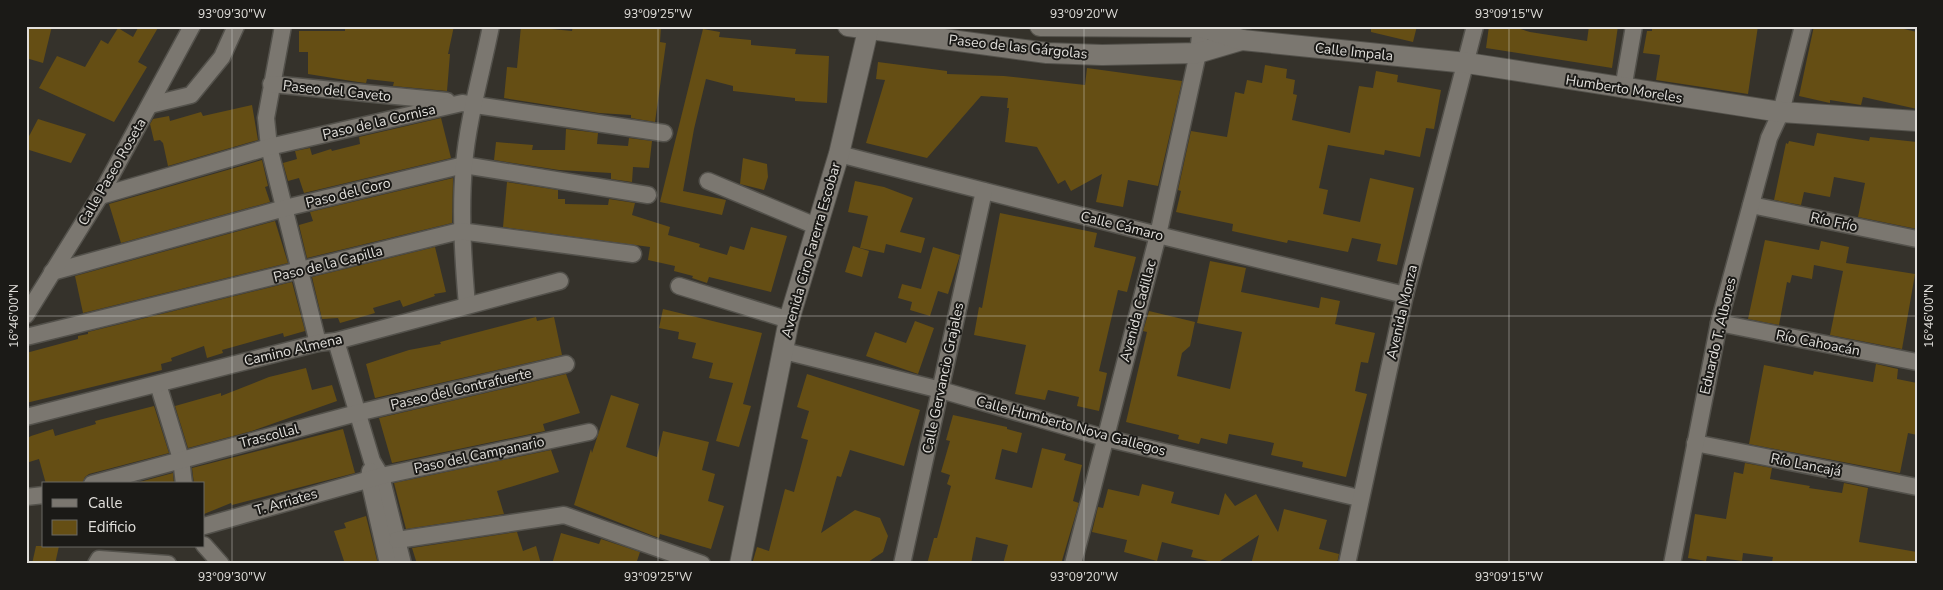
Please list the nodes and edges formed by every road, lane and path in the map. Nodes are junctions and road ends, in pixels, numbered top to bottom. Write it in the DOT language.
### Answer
graph roads {
  1 [pos="192,26"];
  2 [pos="236,26"];
  3 [pos="283,26"];
  4 [pos="491,26"];
  5 [pos="848,26"];
  6 [pos="1040,26"];
  7 [pos="1475,26"];
  8 [pos="1634,26"];
  9 [pos="1804,26"];
  10 [pos="1201,27"];
  11 [pos="869,28"];
  12 [pos="1242,40"];
  13 [pos="1198,52"];
  14 [pos="1467,63"];
  15 [pos="271,84"];
  16 [pos="1623,89"];
  17 [pos="468,103"];
  18 [pos="150,105"];
  19 [pos="1781,112"];
  20 [pos="1917,120"];
  21 [pos="664,133"];
  22 [pos="269,147"];
  23 [pos="839,154"];
  24 [pos="464,164"];
  25 [pos="708,181"];
  26 [pos="984,191"];
  27 [pos="648,195"];
  28 [pos="100,196"];
  29 [pos="1751,205"];
  30 [pos="285,208"];
  31 [pos="816,226"];
  32 [pos="460,231"];
  33 [pos="1158,235"];
  34 [pos="1917,239"];
  35 [pos="633,254"];
  36 [pos="300,270"];
  37 [pos="52,272"];
  38 [pos="560,281"];
  39 [pos="679,286"];
  40 [pos="1406,295"];
  41 [pos="467,305"];
  42 [pos="26,314"];
  43 [pos="789,320"];
  44 [pos="1719,323"];
  45 [pos="26,337"];
  46 [pos="336,341"];
  47 [pos="318,343"];
  48 [pos="784,351"];
  49 [pos="1917,362"];
  50 [pos="566,364"];
  51 [pos="158,384"];
  52 [pos="941,390"];
  53 [pos="357,413"];
  54 [pos="26,417"];
  55 [pos="589,432"];
  56 [pos="1105,438"];
  57 [pos="1695,443"];
  58 [pos="180,459"];
  59 [pos="375,478"];
  60 [pos="99,482"];
  61 [pos="184,482"];
  62 [pos="1917,487"];
  63 [pos="42,496"];
  64 [pos="26,497"];
  65 [pos="1360,498"];
  66 [pos="205,526"];
  67 [pos="397,540"];
  68 [pos="205,546"];
  69 [pos="96,564"];
  70 [pos="168,564"];
  71 [pos="221,564"];
  72 [pos="388,564"];
  73 [pos="403,564"];
  74 [pos="702,564"];
  75 [pos="740,564"];
  76 [pos="902,564"];
  77 [pos="1073,564"];
  78 [pos="1347,564"];
  79 [pos="1672,564"];
  1 -- 18 [label="street, Calle Paseo Roseta"];
  2 -- 18 [label="street"];
  3 -- 15 [label="street"];
  4 -- 17 [label="street"];
  5 -- 11 [label="street, Paseo de las Gárgolas"];
  6 -- 10 [label="street, Paseo de las Gárgolas"];
  7 -- 14 [label="street, Avenida Monza"];
  8 -- 16 [label="street"];
  9 -- 19 [label="street, Eduardo T. Albores"];
  10 -- 12 [label="street, Calle Impala"];
  10 -- 13 [label="street, Avenida Cadillac"];
  11 -- 13 [label="street, Paseo de las Gárgolas"];
  11 -- 23 [label="street, Avenida Ciro Farerra Escobar"];
  12 -- 13 [label="street, Calle Impala"];
  12 -- 14 [label="street, Calle Impala"];
  13 -- 33 [label="street, Avenida Cadillac"];
  14 -- 16 [label="street, Humberto Moreles"];
  14 -- 40 [label="street, Avenida Monza"];
  15 -- 17 [label="street, Paseo del Caveto"];
  15 -- 22 [label="street"];
  16 -- 19 [label="street, Humberto Moreles"];
  17 -- 21 [label="street, Paso de la Cornisa"];
  17 -- 22 [label="street, Paso de la Cornisa"];
  17 -- 24 [label="street"];
  18 -- 28 [label="street, Calle Paseo Roseta"];
  19 -- 20 [label="street, Humberto Moreles"];
  19 -- 29 [label="street, Eduardo T. Albores"];
  22 -- 28 [label="street, Paso de la Cornisa"];
  22 -- 30 [label="street"];
  23 -- 26 [label="street, Calle Cámaro"];
  23 -- 31 [label="street, Avenida Ciro Farerra Escobar"];
  24 -- 27 [label="street, Paso del Coro"];
  24 -- 30 [label="street, Paso del Coro"];
  24 -- 32 [label="street"];
  25 -- 31 [label="street"];
  26 -- 33 [label="street, Calle Cámaro"];
  26 -- 52 [label="street, Calle Gervancio Grajales"];
  28 -- 37 [label="street, Calle Paseo Roseta"];
  29 -- 34 [label="street, Río Frío"];
  29 -- 44 [label="street, Eduardo T. Albores"];
  30 -- 36 [label="street"];
  30 -- 37 [label="street, Paso del Coro"];
  31 -- 43 [label="street, Avenida Ciro Farerra Escobar"];
  32 -- 35 [label="street, Paso de la Capilla"];
  32 -- 36 [label="street, Paso de la Capilla"];
  32 -- 41 [label="street"];
  33 -- 40 [label="street, Calle Cámaro"];
  33 -- 56 [label="street, Avenida Cadillac"];
  36 -- 45 [label="street, Paso de la Capilla"];
  36 -- 47 [label="street"];
  37 -- 42 [label="street, Calle Paseo Roseta"];
  38 -- 41 [label="street, Camino Almena"];
  39 -- 43 [label="street"];
  40 -- 65 [label="street, Avenida Monza"];
  41 -- 46 [label="street, Camino Almena"];
  43 -- 48 [label="street, Avenida Ciro Farerra Escobar"];
  44 -- 49 [label="street, Río Cahoacán"];
  44 -- 57 [label="street, Eduardo T. Albores"];
  46 -- 47 [label="street, Camino Almena"];
  46 -- 53 [label="street"];
  47 -- 51 [label="street, Camino Almena"];
  48 -- 52 [label="street, Calle Humberto Nova Gallegos"];
  48 -- 75 [label="street, Avenida Ciro Farerra Escobar"];
  50 -- 53 [label="street, Paseo del Contrafuerte"];
  51 -- 54 [label="street, Camino Almena"];
  51 -- 58 [label="street"];
  52 -- 56 [label="street, Calle Humberto Nova Gallegos"];
  52 -- 76 [label="street, Calle Gervancio Grajales"];
  53 -- 58 [label="street, Trascollal"];
  53 -- 59 [label="street"];
  55 -- 59 [label="street, Paso del Campanario"];
  56 -- 65 [label="street, Calle Humberto Nova Gallegos"];
  56 -- 77 [label="street, Avenida Cadillac"];
  57 -- 62 [label="street, Río Lancajá"];
  57 -- 79 [label="street, Eduardo T. Albores"];
  58 -- 60 [label="street, Trascollal"];
  58 -- 61 [label="street"];
  59 -- 66 [label="street, T. Arriates"];
  59 -- 67 [label="street"];
  59 -- 72 [label="street"];
  63 -- 64 [label="street"];
  65 -- 78 [label="street, Avenida Monza"];
  67 -- 73 [label="street"];
  67 -- 74 [label="street"];
  68 -- 71 [label="street"];
  69 -- 70 [label="street"];
}
